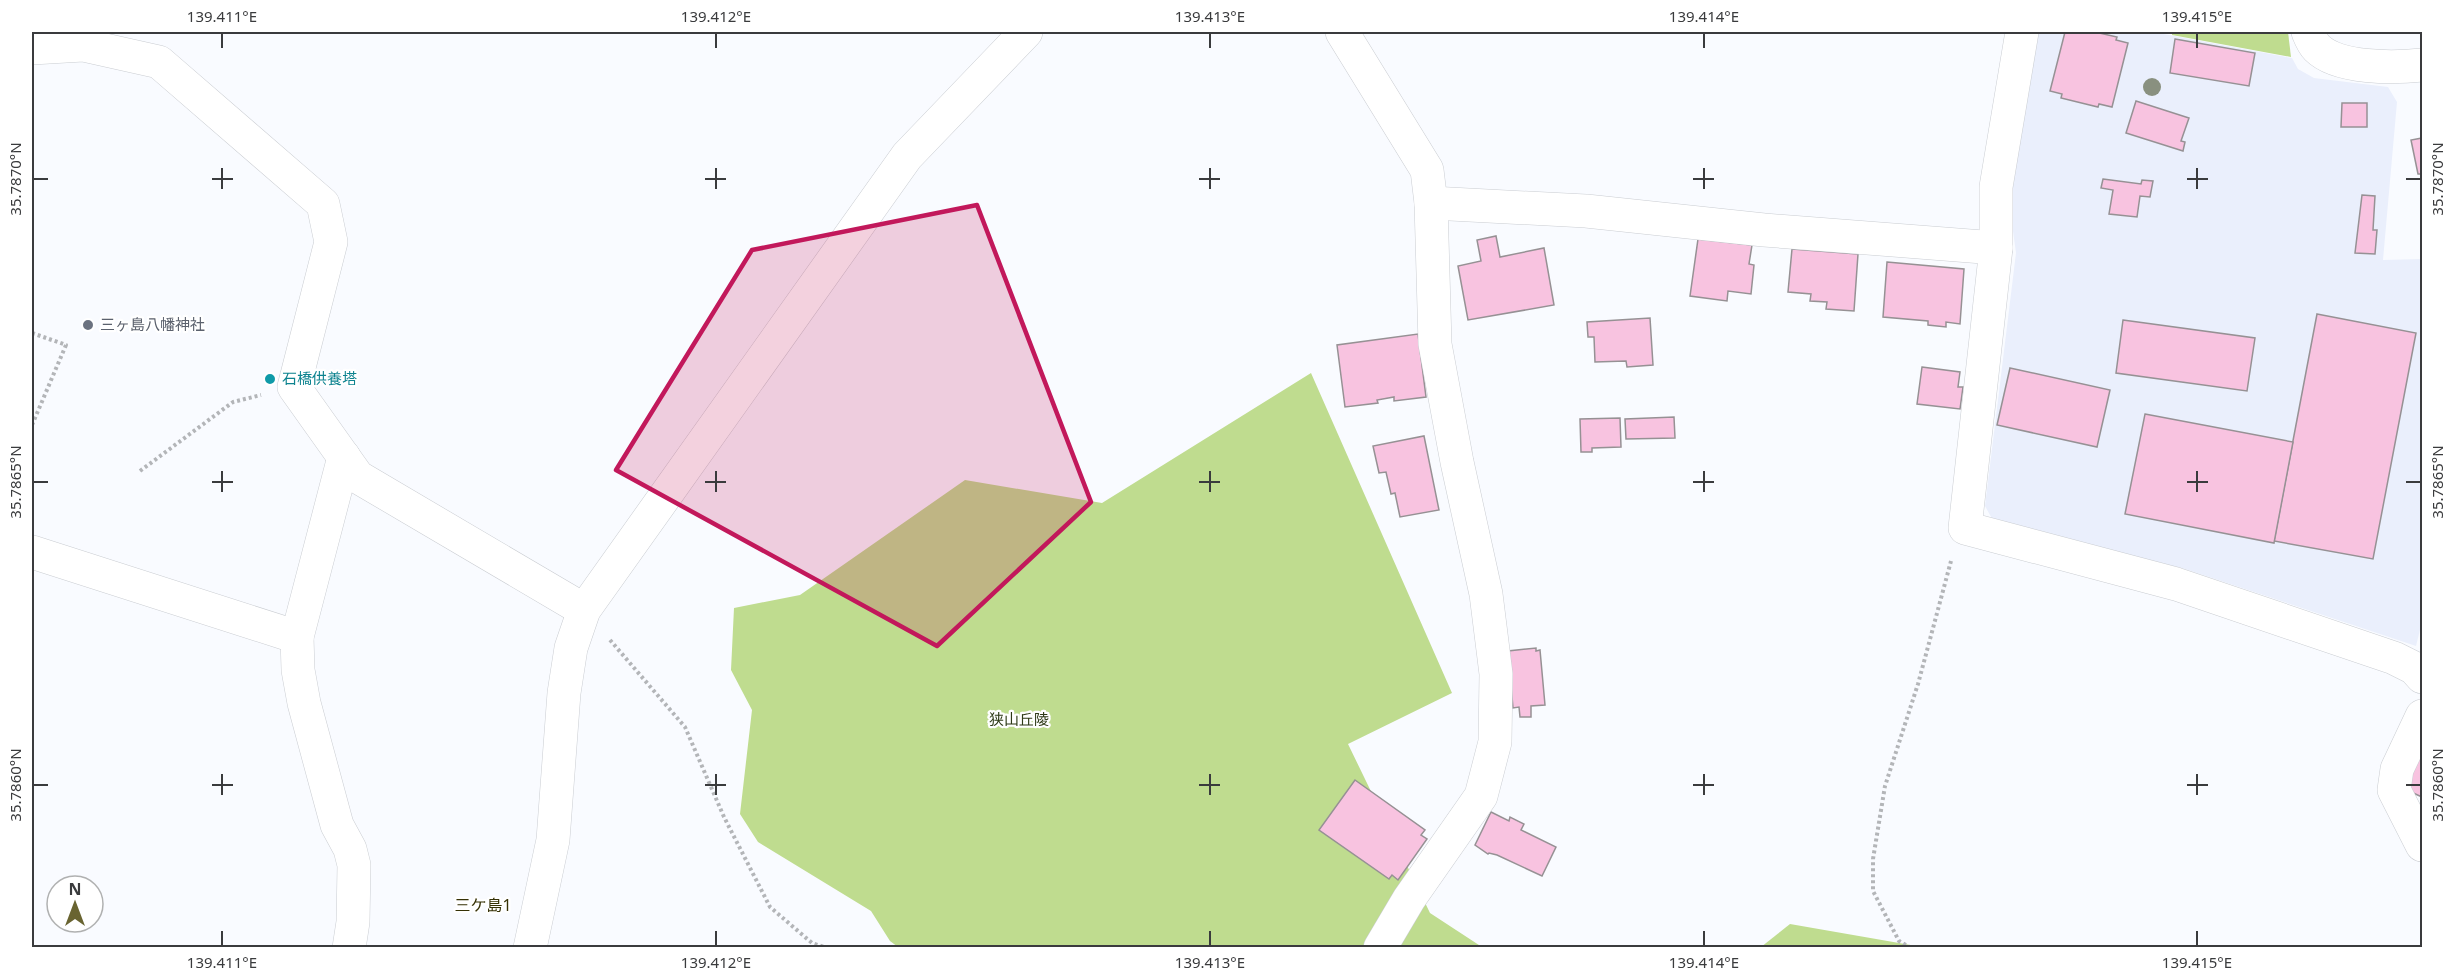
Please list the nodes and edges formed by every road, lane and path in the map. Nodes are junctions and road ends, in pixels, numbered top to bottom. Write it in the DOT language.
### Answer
graph roads {
  1 [pos="1026,32"];
  2 [pos="1342,32"];
  3 [pos="2022,32"];
  4 [pos="2308,32"];
  5 [pos="32,48"];
  6 [pos="2422,65"];
  7 [pos="1431,203"];
  8 [pos="1996,248"];
  9 [pos="32,333"];
  10 [pos="294,387"];
  11 [pos="32,424"];
  12 [pos="344,457"];
  13 [pos="140,471"];
  14 [pos="1965,528"];
  15 [pos="32,552"];
  16 [pos="584,610"];
  17 [pos="297,637"];
  18 [pos="2422,677"];
  19 [pos="2422,716"];
  20 [pos="2422,845"];
  21 [pos="349,948"];
  22 [pos="530,948"];
  23 [pos="827,948"];
  24 [pos="1380,948"];
  25 [pos="1911,948"];
  1 -- 16 [label="street"];
  2 -- 7 [label="street"];
  3 -- 8 [label="street"];
  4 -- 6 [label="street"];
  5 -- 10 [label="street"];
  7 -- 8 [label="street"];
  7 -- 24 [label="street"];
  8 -- 14 [label="street"];
  9 -- 11 [label="path"];
  10 -- 12 [label="street"];
  10 -- 13 [label="path"];
  12 -- 16 [label="street"];
  12 -- 17 [label="street"];
  14 -- 18 [label="street"];
  14 -- 25 [label="path"];
  15 -- 17 [label="street"];
  16 -- 22 [label="street"];
  16 -- 23 [label="path"];
  17 -- 21 [label="street"];
  19 -- 20 [label="street"];
}
